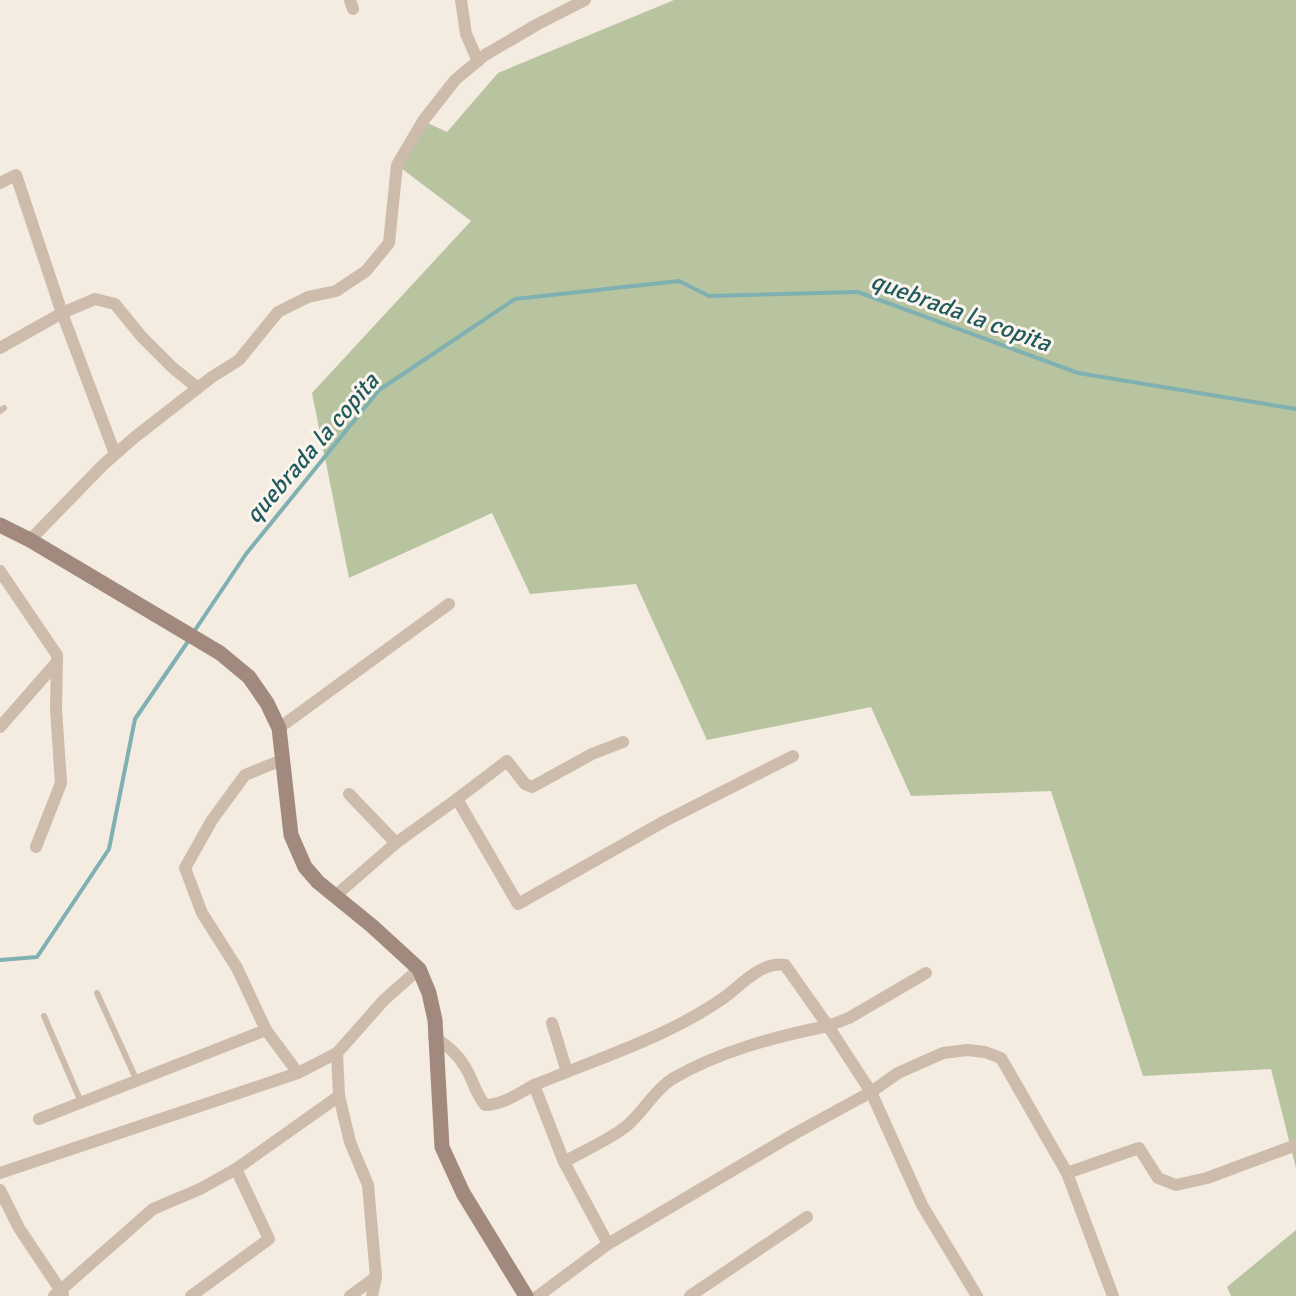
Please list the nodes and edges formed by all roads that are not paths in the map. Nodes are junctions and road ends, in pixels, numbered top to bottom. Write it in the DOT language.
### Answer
graph roads {
  1 [pos="461,0"];
  2 [pos="577,2"];
  3 [pos="478,62"];
  4 [pos="0,183"];
  5 [pos="62,313"];
  6 [pos="0,348"];
  7 [pos="198,388"];
  8 [pos="115,454"];
  9 [pos="3,531"];
  10 [pos="30,540"];
  11 [pos="0,571"];
  12 [pos="449,604"];
  13 [pos="57,662"];
  14 [pos="0,727"];
  15 [pos="279,728"];
  16 [pos="623,742"];
  17 [pos="793,756"];
  18 [pos="282,760"];
  19 [pos="349,794"];
  20 [pos="456,799"];
  21 [pos="396,843"];
  22 [pos="36,847"];
  23 [pos="334,896"];
  24 [pos="418,969"];
  25 [pos="926,973"];
  26 [pos="97,993"];
  27 [pos="44,1016"];
  28 [pos="552,1023"];
  29 [pos="828,1026"];
  30 [pos="266,1030"];
  31 [pos="434,1037"];
  32 [pos="337,1053"];
  33 [pos="298,1072"];
  34 [pos="567,1072"];
  35 [pos="138,1082"];
  36 [pos="534,1085"];
  37 [pos="871,1092"];
  38 [pos="339,1096"];
  39 [pos="81,1102"];
  40 [pos="39,1119"];
  41 [pos="1296,1145"];
  42 [pos="564,1162"];
  43 [pos="236,1169"];
  44 [pos="0,1173"];
  45 [pos="1067,1173"];
  46 [pos="0,1190"];
  47 [pos="807,1217"];
  48 [pos="608,1244"];
  49 [pos="376,1277"];
  50 [pos="60,1294"];
  51 [pos="191,1296"];
  52 [pos="350,1296"];
  53 [pos="372,1296"];
  54 [pos="526,1296"];
  55 [pos="538,1296"];
  56 [pos="690,1296"];
  57 [pos="977,1296"];
  58 [pos="1113,1296"];
  1 -- 3 [label="street"];
  2 -- 3 [label="street"];
  3 -- 7 [label="street"];
  4 -- 5 [label="street"];
  5 -- 6 [label="street"];
  5 -- 7 [label="street"];
  5 -- 8 [label="street"];
  7 -- 8 [label="street"];
  8 -- 10 [label="street"];
  9 -- 10 [label="main road"];
  10 -- 15 [label="main road"];
  11 -- 13 [label="street"];
  12 -- 15 [label="street"];
  13 -- 14 [label="street"];
  13 -- 22 [label="street"];
  15 -- 18 [label="main road"];
  16 -- 20 [label="street"];
  17 -- 20 [label="street"];
  18 -- 23 [label="main road"];
  18 -- 30 [label="street"];
  19 -- 21 [label="street"];
  20 -- 21 [label="street"];
  21 -- 23 [label="street"];
  23 -- 24 [label="main road"];
  24 -- 31 [label="main road"];
  24 -- 32 [label="street"];
  25 -- 29 [label="street"];
  26 -- 35 [label="lane"];
  27 -- 39 [label="lane"];
  28 -- 34 [label="street"];
  29 -- 34 [label="street"];
  29 -- 37 [label="street"];
  29 -- 42 [label="street"];
  30 -- 33 [label="street"];
  30 -- 35 [label="street"];
  31 -- 36 [label="street"];
  31 -- 54 [label="main road"];
  32 -- 33 [label="street"];
  32 -- 38 [label="street"];
  33 -- 44 [label="street"];
  34 -- 36 [label="street"];
  35 -- 39 [label="street"];
  36 -- 42 [label="street"];
  37 -- 45 [label="street"];
  37 -- 48 [label="street"];
  37 -- 57 [label="street"];
  38 -- 43 [label="street"];
  38 -- 49 [label="street"];
  39 -- 40 [label="street"];
  41 -- 45 [label="street"];
  42 -- 48 [label="street"];
  43 -- 50 [label="street"];
  43 -- 51 [label="street"];
  45 -- 58 [label="street"];
  46 -- 50 [label="street"];
  47 -- 56 [label="street"];
  48 -- 55 [label="street"];
  49 -- 52 [label="street"];
  49 -- 53 [label="street"];
}
